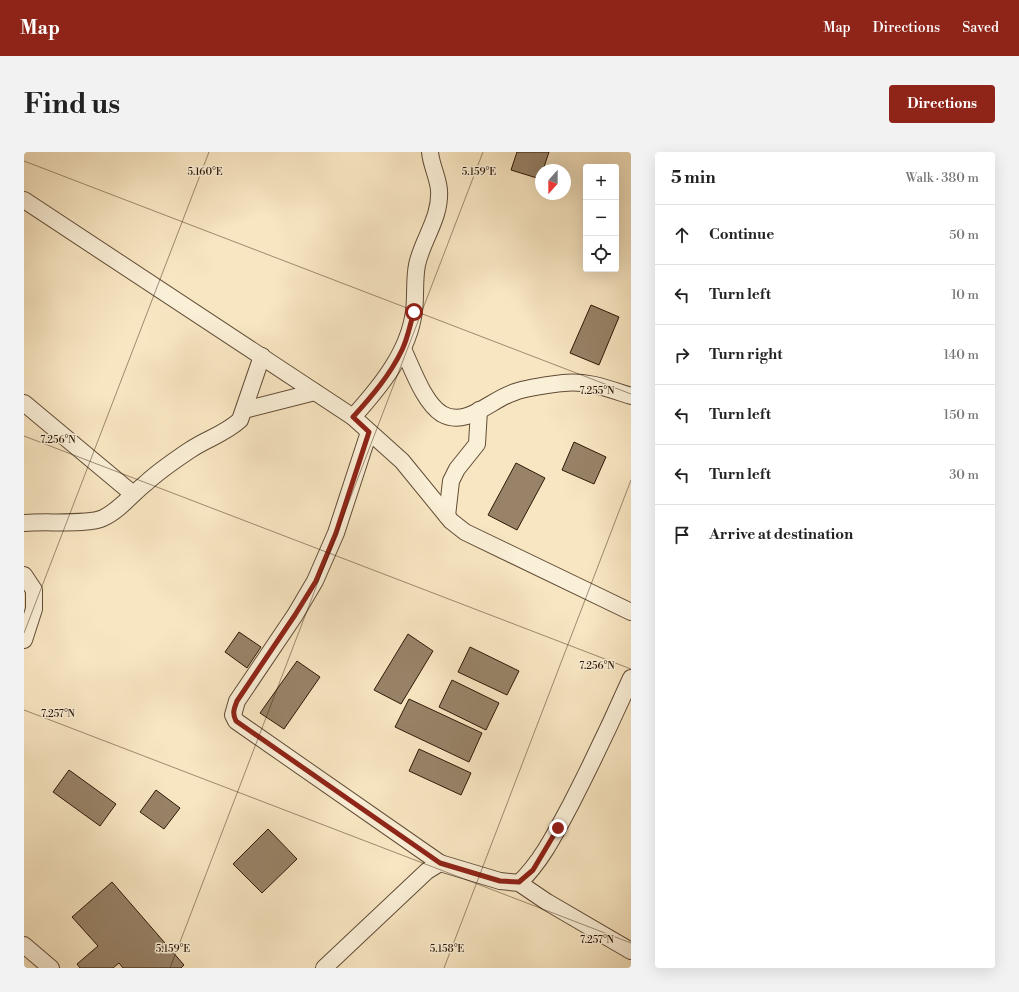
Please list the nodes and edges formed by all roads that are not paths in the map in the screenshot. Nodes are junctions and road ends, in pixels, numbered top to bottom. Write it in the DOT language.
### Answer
graph roads {
  1 [pos="430,152"];
  2 [pos="24,200"];
  3 [pos="403,349"];
  4 [pos="262,356"];
  5 [pos="315,392"];
  6 [pos="631,396"];
  7 [pos="24,403"];
  8 [pos="244,410"];
  9 [pos="479,410"];
  10 [pos="353,417"];
  11 [pos="369,432"];
  12 [pos="133,494"];
  13 [pos="447,516"];
  14 [pos="24,523"];
  15 [pos="24,575"];
  16 [pos="631,612"];
  17 [pos="24,640"];
  18 [pos="631,678"];
  19 [pos="440,863"];
  20 [pos="519,882"];
  21 [pos="24,945"];
  22 [pos="631,951"];
  23 [pos="51,968"];
  24 [pos="324,968"];
  1 -- 3 [label="street"];
  2 -- 4 [label="street"];
  3 -- 9 [label="street"];
  3 -- 10 [label="street"];
  4 -- 5 [label="street"];
  4 -- 8 [label="street"];
  5 -- 8 [label="street"];
  5 -- 10 [label="street"];
  6 -- 9 [label="street"];
  7 -- 12 [label="street"];
  8 -- 12 [label="street"];
  9 -- 13 [label="street"];
  10 -- 11 [label="street"];
  11 -- 13 [label="street"];
  11 -- 19 [label="street"];
  12 -- 14 [label="street"];
  13 -- 16 [label="street"];
  15 -- 17 [label="street"];
  18 -- 20 [label="street"];
  19 -- 20 [label="street"];
  19 -- 24 [label="street"];
  20 -- 22 [label="street"];
  21 -- 23 [label="street"];
}
